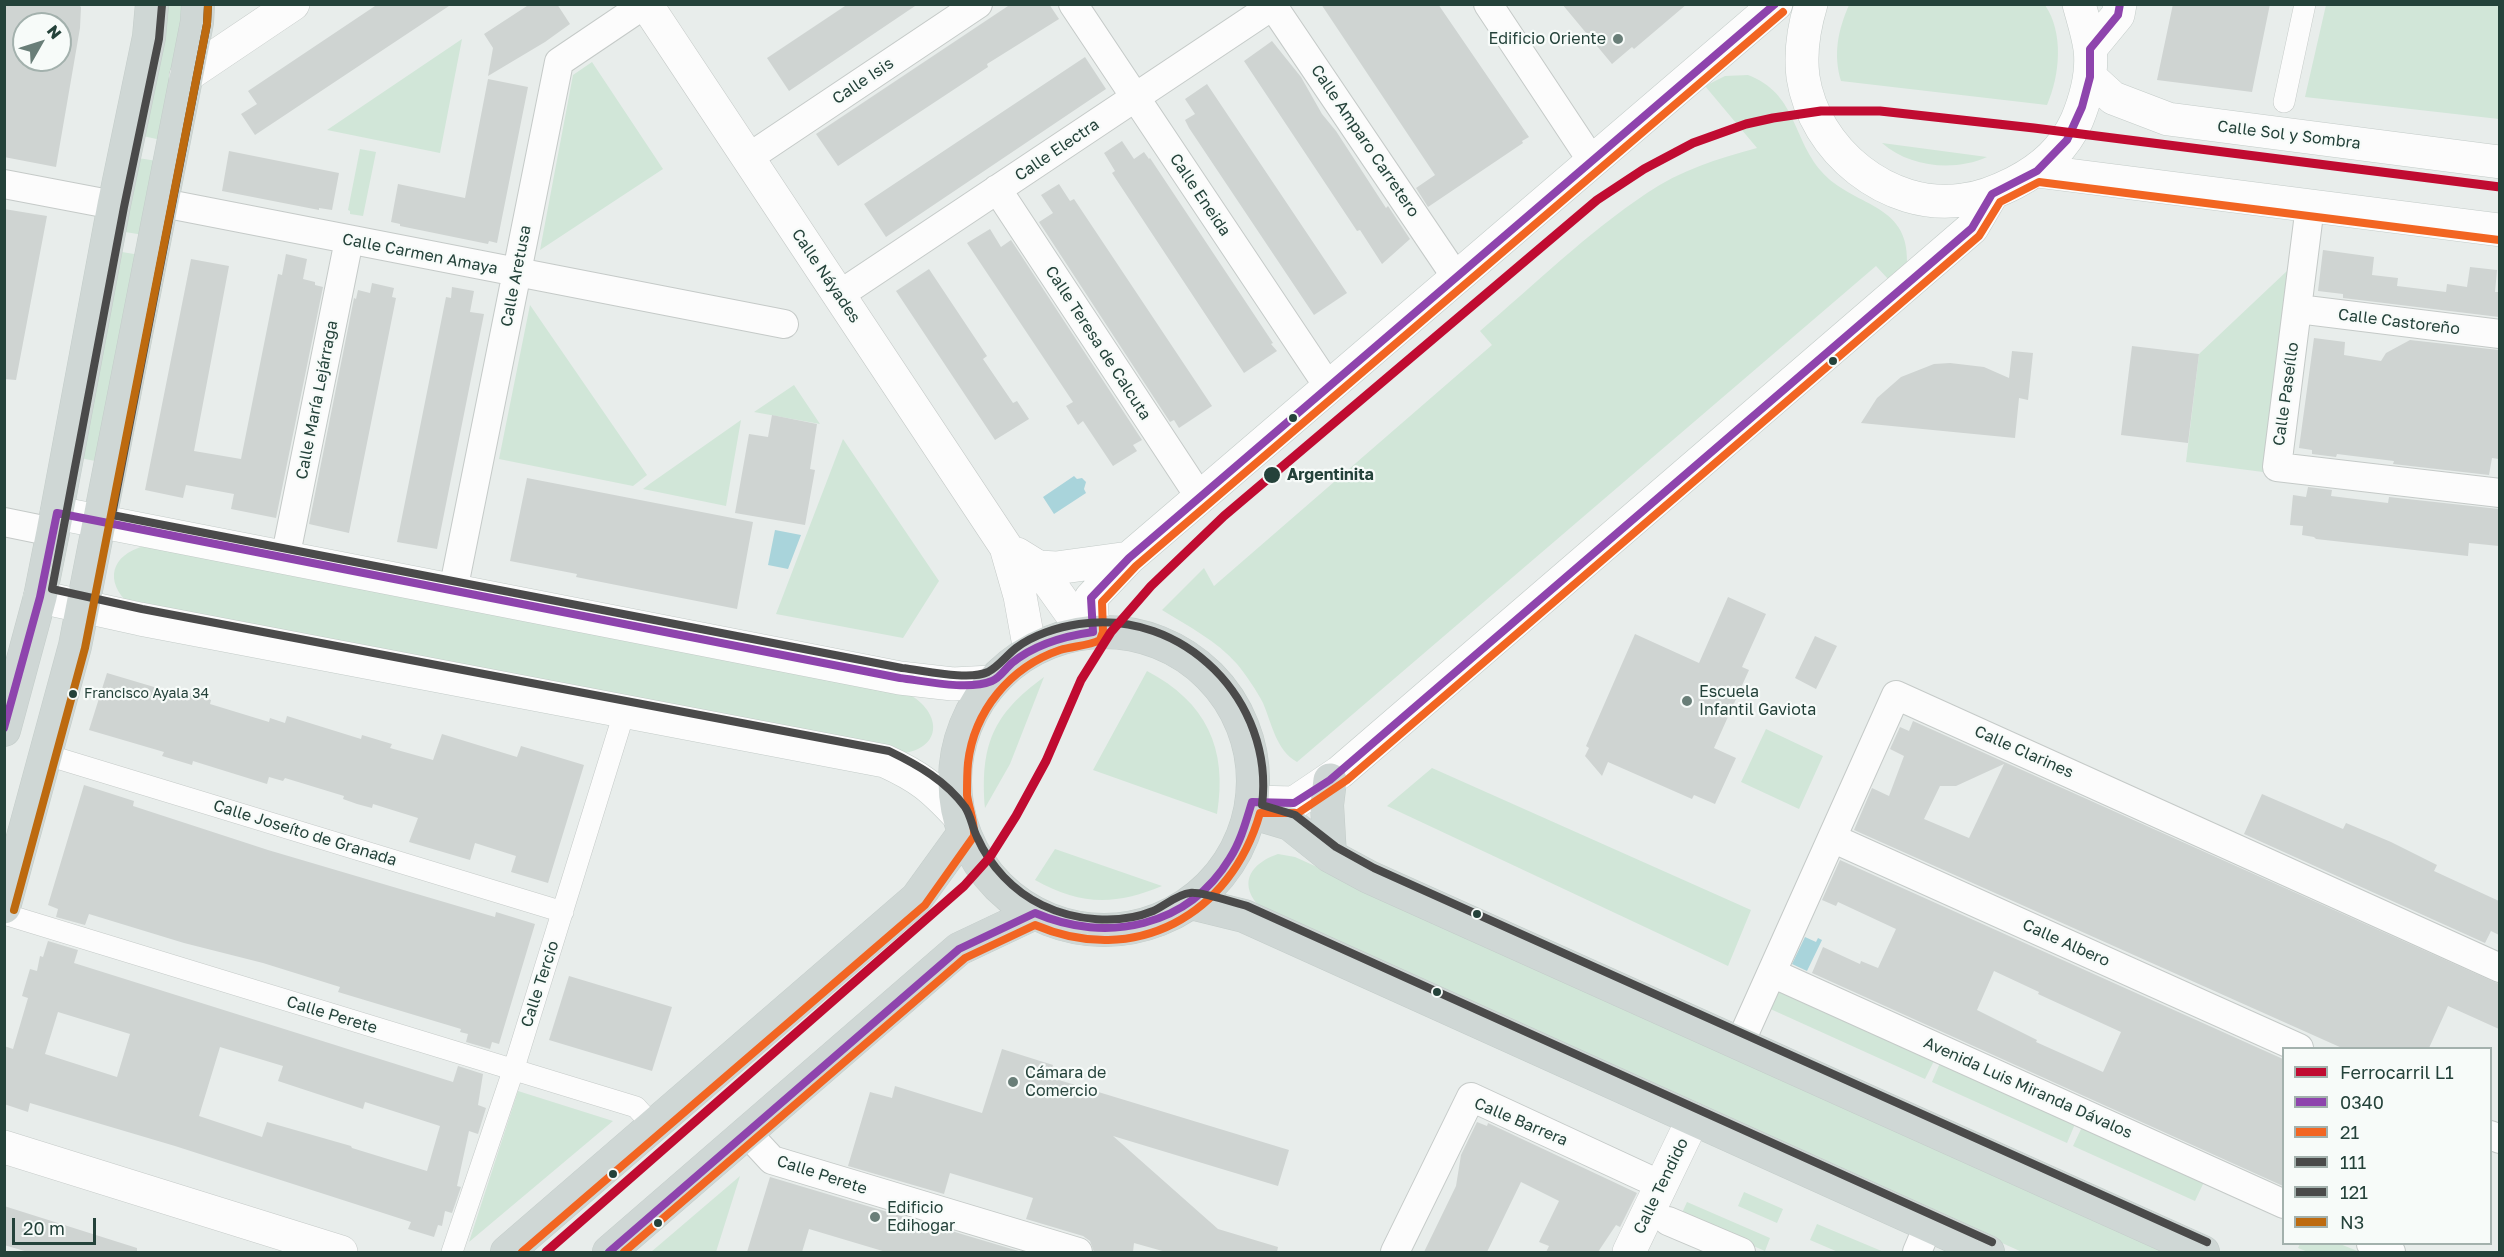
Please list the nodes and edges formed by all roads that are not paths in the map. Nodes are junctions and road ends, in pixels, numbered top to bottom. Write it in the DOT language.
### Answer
graph roads {
  1 [pos="152,4"];
  2 [pos="198,4"];
  3 [pos="293,4"];
  4 [pos="978,4"];
  5 [pos="1073,4"];
  6 [pos="1488,4"];
  7 [pos="1776,4"];
  8 [pos="1811,4"];
  9 [pos="2079,4"];
  10 [pos="2120,4"];
  11 [pos="2305,4"];
  12 [pos="1274,5"];
  13 [pos="652,7"];
  14 [pos="2090,63"];
  15 [pos="186,76"];
  16 [pos="1135,98"];
  17 [pos="2284,102"];
  18 [pos="748,158"];
  19 [pos="1592,161"];
  20 [pos="2499,162"];
  21 [pos="2037,171"];
  22 [pos="4,184"];
  23 [pos="997,189"];
  24 [pos="1992,194"];
  25 [pos="163,203"];
  26 [pos="114,205"];
  27 [pos="2310,206"];
  28 [pos="2499,230"];
  29 [pos="349,240"];
  30 [pos="517,273"];
  31 [pos="1456,277"];
  32 [pos="839,295"];
  33 [pos="2298,309"];
  34 [pos="784,324"];
  35 [pos="2499,334"];
  36 [pos="1328,386"];
  37 [pos="2499,493"];
  38 [pos="1199,496"];
  39 [pos="4,522"];
  40 [pos="55,523"];
  41 [pos="100,523"];
  42 [pos="1006,547"];
  43 [pos="1129,558"];
  44 [pos="285,559"];
  45 [pos="1038,567"];
  46 [pos="453,591"];
  47 [pos="40,597"];
  48 [pos="83,606"];
  49 [pos="1089,633"];
  50 [pos="1030,651"];
  51 [pos="992,682"];
  52 [pos="624,713"];
  53 [pos="4,730"];
  54 [pos="47,755"];
  55 [pos="1330,780"];
  56 [pos="1251,807"];
  57 [pos="961,824"];
  58 [pos="1832,838"];
  59 [pos="1330,855"];
  60 [pos="1191,903"];
  61 [pos="4,907"];
  62 [pos="563,912"];
  63 [pos="1035,913"];
  64 [pos="4,915"];
  65 [pos="2499,968"];
  66 [pos="1772,973"];
  67 [pos="1740,1043"];
  68 [pos="2297,1047"];
  69 [pos="513,1071"];
  70 [pos="1694,1119"];
  71 [pos="652,1126"];
  72 [pos="747,1133"];
  73 [pos="4,1148"];
  74 [pos="1661,1185"];
  75 [pos="2282,1204"];
  76 [pos="1668,1221"];
  77 [pos="1923,1239"];
  78 [pos="2374,1245"];
  79 [pos="342,1252"];
  80 [pos="452,1252"];
  81 [pos="507,1252"];
  82 [pos="609,1252"];
  83 [pos="1078,1252"];
  84 [pos="1395,1252"];
  85 [pos="1629,1252"];
  86 [pos="1740,1252"];
  87 [pos="1988,1252"];
  88 [pos="2203,1252"];
  89 [pos="2391,1252"];
  1 -- 26 [label="main road"];
  2 -- 15 [label="main road"];
  3 -- 15 [label="main road"];
  4 -- 18 [label="street, Calle Isis"];
  5 -- 16 [label="street, Calle Eneida"];
  6 -- 19 [label="street"];
  7 -- 19 [label="main road"];
  8 -- 24 [label="main road"];
  9 -- 14 [label="main road"];
  10 -- 14 [label="main road"];
  11 -- 17 [label="street"];
  12 -- 16 [label="street, Calle Electra"];
  12 -- 31 [label="street, Calle Amparo Carretero"];
  13 -- 18 [label="main road, Calle Náyades"];
  13 -- 30 [label="street, Calle Aretusa"];
  14 -- 20 [label="main road, Calle Sol y Sombra"];
  14 -- 21 [label="main road"];
  15 -- 25 [label="main road"];
  16 -- 23 [label="street, Calle Electra"];
  16 -- 36 [label="street, Calle Eneida"];
  18 -- 32 [label="main road, Calle Náyades"];
  19 -- 31 [label="main road"];
  21 -- 24 [label="main road"];
  21 -- 27 [label="main road"];
  22 -- 26 [label="street"];
  23 -- 32 [label="street, Calle Electra"];
  23 -- 38 [label="street, Calle Teresa de Calcuta"];
  24 -- 55 [label="main road"];
  25 -- 29 [label="street, Calle Carmen Amaya"];
  25 -- 41 [label="main road"];
  26 -- 40 [label="main road"];
  27 -- 28 [label="main road"];
  27 -- 33 [label="street, Calle Paseíllo"];
  29 -- 30 [label="street, Calle Carmen Amaya"];
  29 -- 44 [label="street, Calle María Lejárraga"];
  30 -- 34 [label="street, Calle Carmen Amaya"];
  30 -- 46 [label="street, Calle Aretusa"];
  31 -- 36 [label="main road"];
  32 -- 42 [label="main road, Calle Náyades"];
  33 -- 35 [label="street, Calle Castoreño"];
  33 -- 37 [label="street, Calle Paseíllo"];
  36 -- 38 [label="main road"];
  38 -- 43 [label="main road"];
  39 -- 40 [label="street"];
  40 -- 41 [label="main road"];
  40 -- 47 [label="main road"];
  41 -- 44 [label="main road"];
  41 -- 48 [label="main road"];
  42 -- 45 [label="main road, Calle Náyades"];
  42 -- 50 [label="main road, Calle Náyades"];
  43 -- 45 [label="main road"];
  43 -- 49 [label="main road"];
  44 -- 46 [label="main road"];
  45 -- 49 [label="main road, Calle Náyades"];
  46 -- 51 [label="main road"];
  47 -- 48 [label="main road"];
  47 -- 53 [label="main road"];
  48 -- 52 [label="main road"];
  48 -- 54 [label="main road"];
  49 -- 50 [label="main road"];
  49 -- 56 [label="main road"];
  50 -- 51 [label="main road"];
  51 -- 57 [label="main road"];
  52 -- 57 [label="main road"];
  52 -- 62 [label="street, Calle Tercio"];
  54 -- 61 [label="main road"];
  54 -- 62 [label="street, Calle Joseíto de Granada"];
  55 -- 56 [label="main road"];
  55 -- 59 [label="main road"];
  56 -- 59 [label="main road"];
  56 -- 60 [label="main road"];
  57 -- 63 [label="main road"];
  57 -- 71 [label="main road"];
  58 -- 65 [label="street, Calle Clarines"];
  58 -- 66 [label="street, Calle Clarines"];
  58 -- 68 [label="street, Calle Albero"];
  59 -- 67 [label="main road"];
  60 -- 63 [label="main road"];
  60 -- 70 [label="main road"];
  62 -- 69 [label="street, Calle Tercio"];
  63 -- 72 [label="main road"];
  64 -- 69 [label="street, Calle Perete"];
  66 -- 67 [label="street, Calle Clarines"];
  66 -- 75 [label="street, Avenida Luis Miranda Dávalos"];
  67 -- 88 [label="main road"];
  69 -- 71 [label="street, Calle Perete"];
  69 -- 80 [label="street, Calle Tercio"];
  70 -- 74 [label="main road, Calle Tendido"];
  70 -- 77 [label="main road"];
  71 -- 81 [label="main road"];
  72 -- 82 [label="main road"];
  72 -- 83 [label="street, Calle Perete"];
  73 -- 79 [label="main road"];
  74 -- 84 [label="street, Calle Barrera"];
  74 -- 85 [label="main road, Calle Tendido"];
  76 -- 86 [label="street"];
  77 -- 87 [label="main road"];
  78 -- 89 [label="street"];
}
